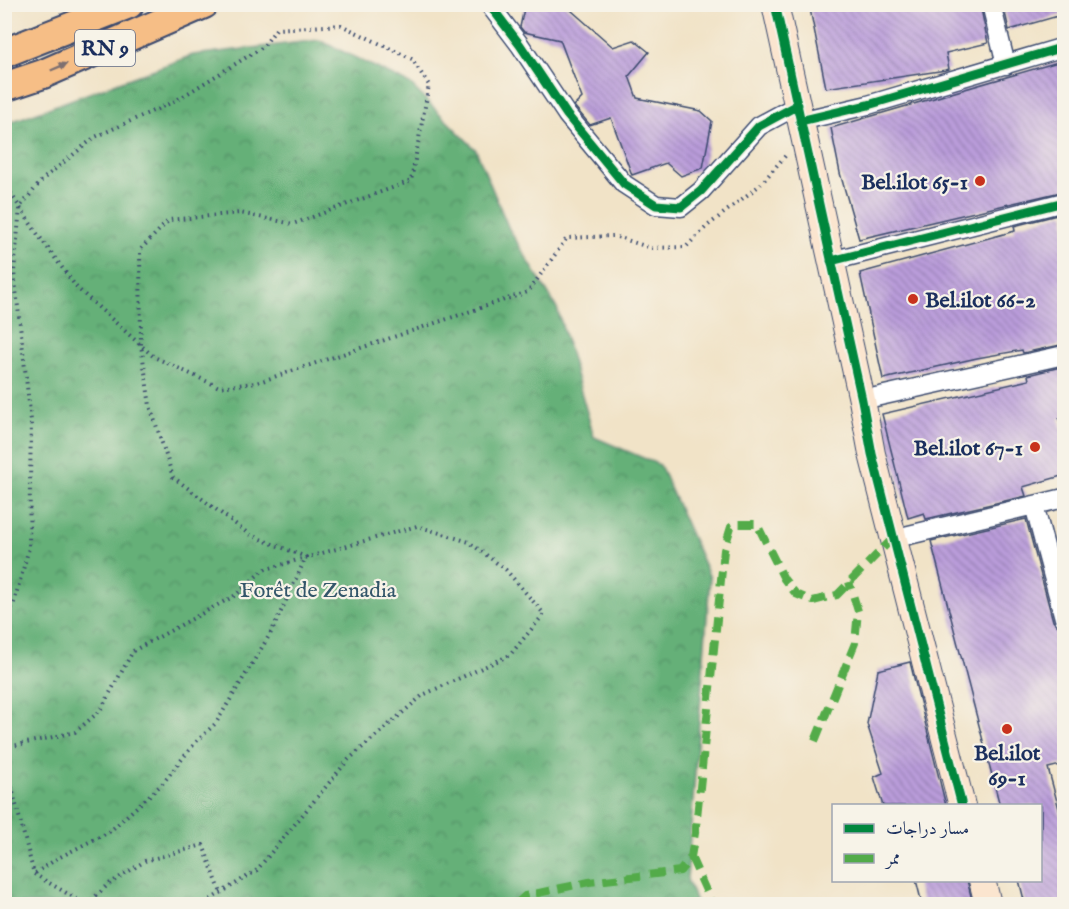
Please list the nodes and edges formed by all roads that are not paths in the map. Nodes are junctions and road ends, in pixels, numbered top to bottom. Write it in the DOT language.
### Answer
graph roads {
  1 [pos="129,4"];
  2 [pos="204,4"];
  3 [pos="489,4"];
  4 [pos="775,4"];
  5 [pos="991,4"];
  6 [pos="1065,47"];
  7 [pos="4,53"];
  8 [pos="1006,65"];
  9 [pos="4,87"];
  10 [pos="799,113"];
  11 [pos="1065,202"];
  12 [pos="831,261"];
  13 [pos="1065,355"];
  14 [pos="862,400"];
  15 [pos="1065,498"];
  16 [pos="1034,505"];
  17 [pos="892,539"];
  18 [pos="1065,618"];
  19 [pos="961,804"];
  20 [pos="982,882"];
  21 [pos="988,904"];
  1 -- 7 [label="main road"];
  9 -- 2 [label="main road, RN 9, one-way"];
  3 -- 10 [label="street"];
  4 -- 10 [label="street"];
  5 -- 8 [label="street"];
  6 -- 8 [label="street"];
  8 -- 10 [label="street"];
  10 -- 12 [label="street"];
  11 -- 12 [label="street"];
  12 -- 14 [label="street"];
  13 -- 14 [label="street"];
  14 -- 17 [label="street"];
  15 -- 16 [label="street"];
  16 -- 17 [label="street"];
  16 -- 18 [label="street"];
  17 -- 19 [label="street"];
  20 -- 21 [label="street"];
}
